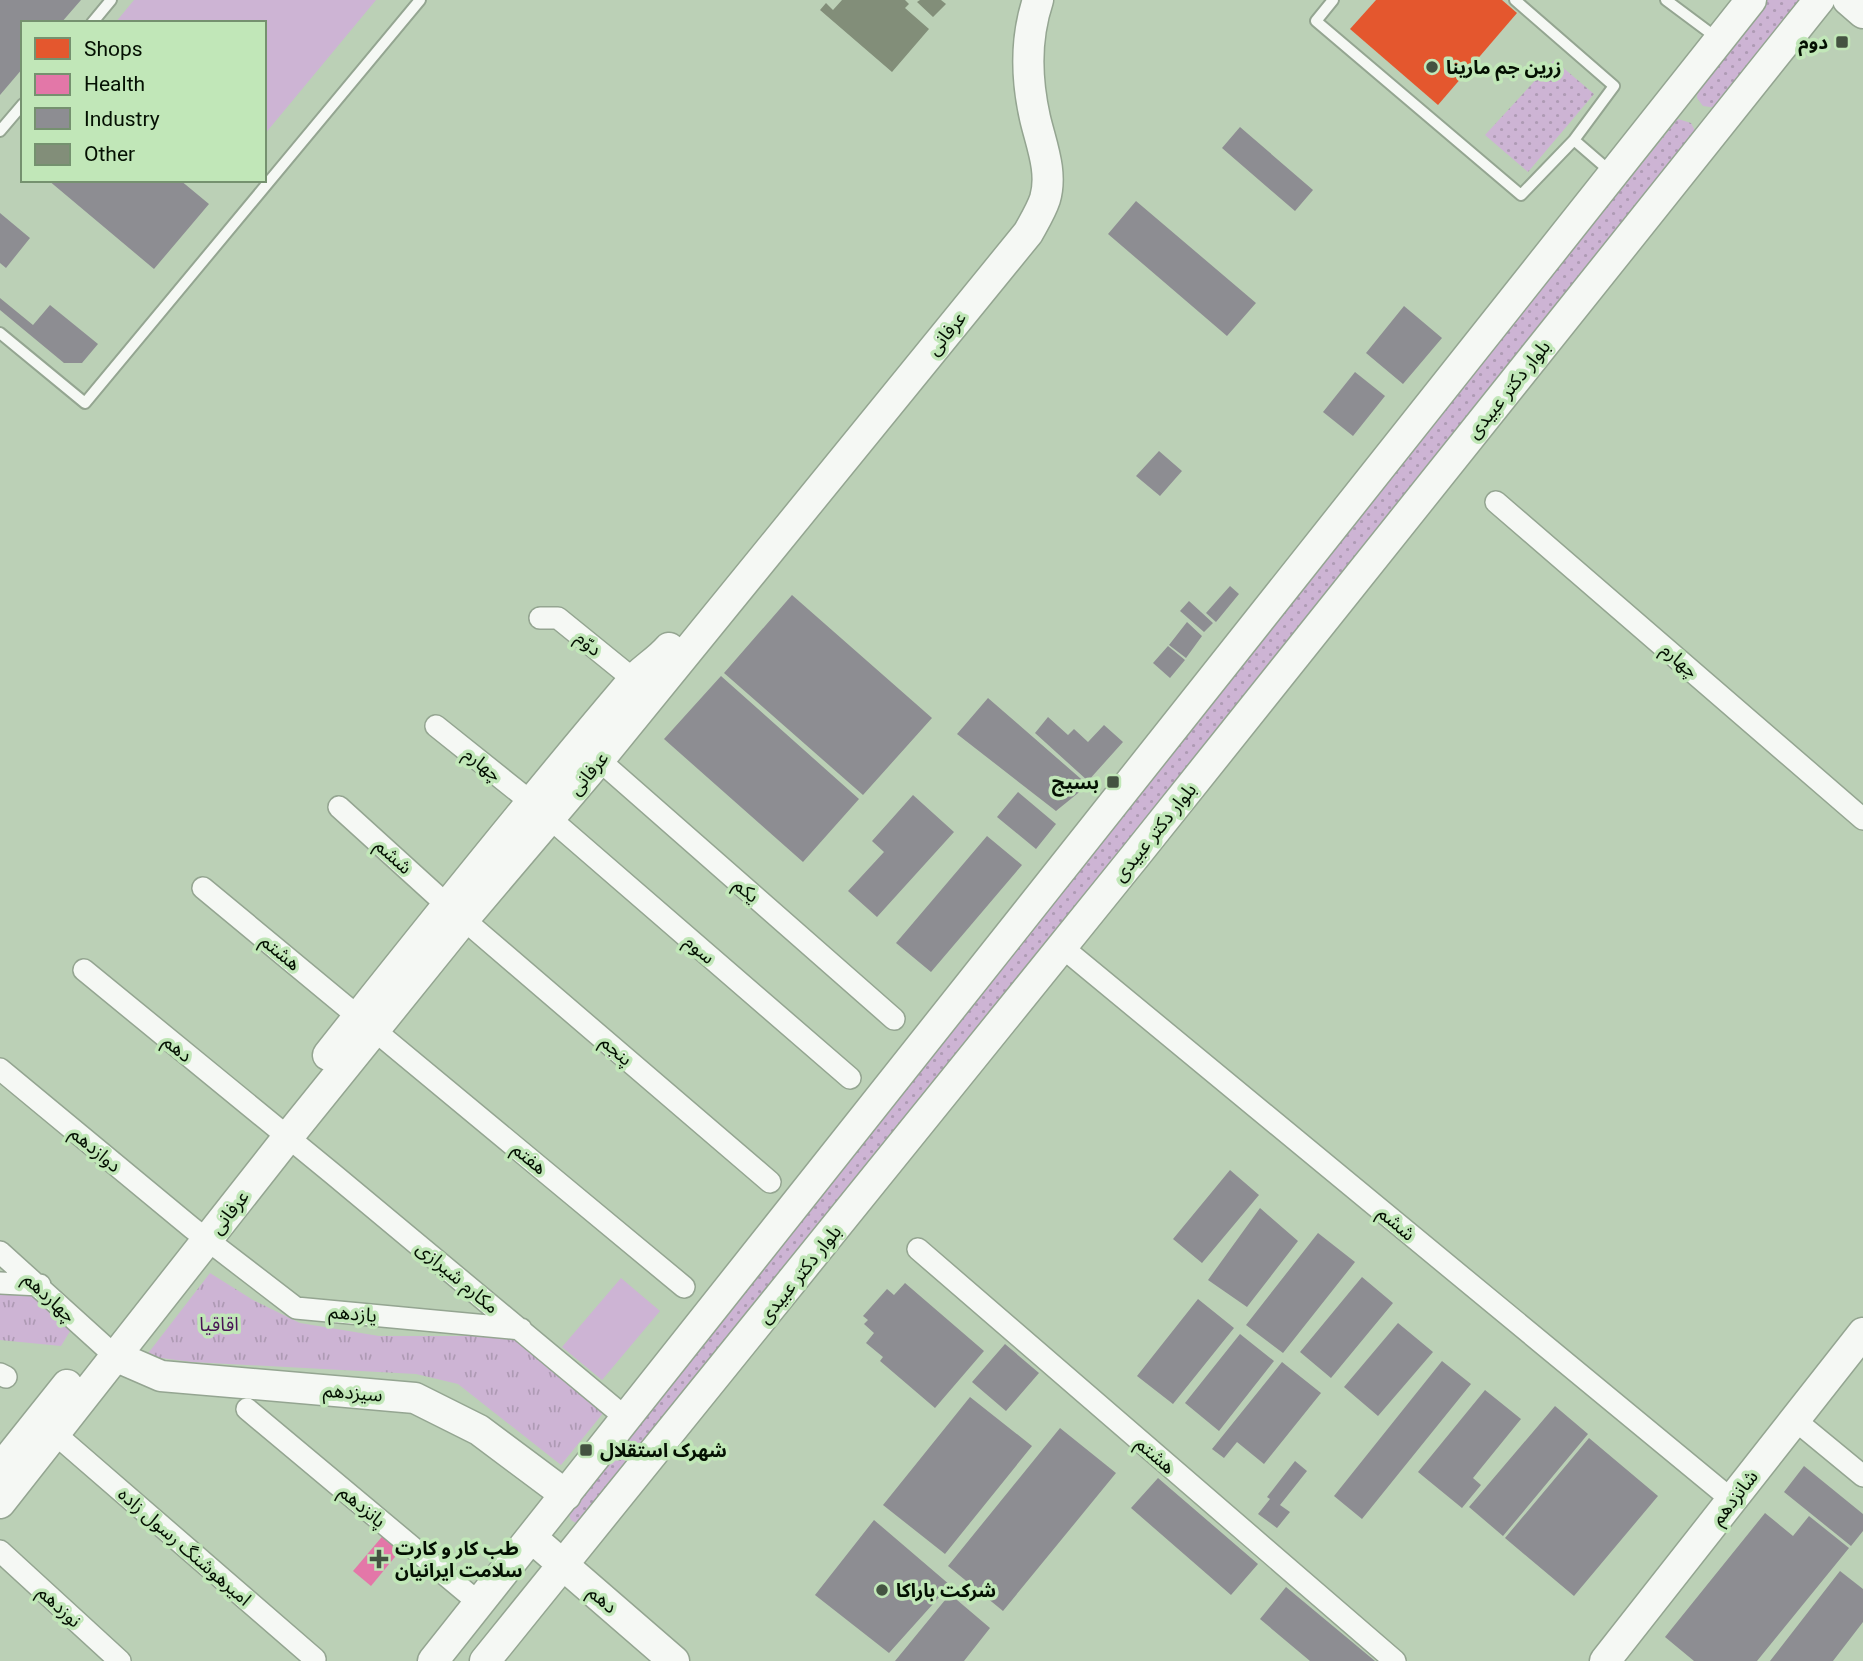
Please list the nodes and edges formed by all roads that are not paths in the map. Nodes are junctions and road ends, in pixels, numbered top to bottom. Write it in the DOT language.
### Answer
graph roads {
  1 [pos="111,0"];
  2 [pos="420,0"];
  3 [pos="1025,0"];
  4 [pos="1038,0"];
  5 [pos="1333,0"];
  6 [pos="1515,0"];
  7 [pos="1666,0"];
  8 [pos="1751,0"];
  9 [pos="1819,0"];
  10 [pos="1848,0"];
  11 [pos="1863,13"];
  12 [pos="94,21"];
  13 [pos="1719,40"];
  14 [pos="21,106"];
  15 [pos="0,131"];
  16 [pos="1574,140"];
  17 [pos="1614,174"];
  18 [pos="0,333"];
  19 [pos="1496,502"];
  20 [pos="540,618"];
  21 [pos="642,687"];
  22 [pos="436,726"];
  23 [pos="590,752"];
  24 [pos="339,807"];
  25 [pos="540,811"];
  26 [pos="1863,818"];
  27 [pos="203,888"];
  28 [pos="456,912"];
  29 [pos="1062,947"];
  30 [pos="84,971"];
  31 [pos="894,1019"];
  32 [pos="368,1022"];
  33 [pos="0,1069"];
  34 [pos="850,1078"];
  35 [pos="280,1131"];
  36 [pos="770,1182"];
  37 [pos="199,1234"];
  38 [pos="918,1249"];
  39 [pos="0,1252"];
  40 [pos="0,1283"];
  41 [pos="40,1285"];
  42 [pos="684,1287"];
  43 [pos="521,1329"];
  44 [pos="1863,1333"];
  45 [pos="107,1349"];
  46 [pos="247,1409"];
  47 [pos="626,1419"];
  48 [pos="1795,1420"];
  49 [pos="47,1427"];
  50 [pos="0,1469"];
  51 [pos="1863,1476"];
  52 [pos="566,1495"];
  53 [pos="1732,1500"];
  54 [pos="0,1503"];
  55 [pos="532,1538"];
  56 [pos="0,1551"];
  57 [pos="564,1566"];
  58 [pos="479,1603"];
  59 [pos="315,1659"];
  60 [pos="120,1661"];
  61 [pos="433,1661"];
  62 [pos="485,1661"];
  63 [pos="674,1661"];
  64 [pos="1395,1661"];
  65 [pos="1605,1661"];
  1 -- 12 [label="lane"];
  2 -- 18 [label="lane"];
  3 -- 21 [label="main road, عرفانی"];
  4 -- 21 [label="main road, عرفانی"];
  5 -- 16 [label="lane"];
  6 -- 16 [label="lane"];
  7 -- 13 [label="lane"];
  8 -- 13 [label="main road"];
  9 -- 29 [label="main road, بلوار دکتر عبیدی"];
  10 -- 11 [label="main road"];
  13 -- 17 [label="main road"];
  14 -- 15 [label="lane"];
  16 -- 17 [label="lane"];
  17 -- 47 [label="main road"];
  19 -- 26 [label="street, چهارم"];
  20 -- 21 [label="street, دوّم"];
  21 -- 23 [label="main road, عرفانی"];
  22 -- 25 [label="street, چهارم"];
  23 -- 25 [label="main road, عرفانی"];
  23 -- 31 [label="street, یکم"];
  24 -- 28 [label="street, ششم"];
  25 -- 28 [label="main road, عرفانی"];
  25 -- 34 [label="street, سوم"];
  27 -- 32 [label="street, هشتم"];
  28 -- 32 [label="main road, عرفانی"];
  28 -- 36 [label="street, پنجم"];
  29 -- 53 [label="street, ششم"];
  29 -- 57 [label="main road, بلوار دکتر عبیدی"];
  30 -- 35 [label="street, دهم"];
  32 -- 35 [label="main road, عرفانی"];
  32 -- 42 [label="street, هفتم"];
  33 -- 37 [label="street, دوازدهم"];
  35 -- 37 [label="main road, عرفانی"];
  35 -- 43 [label="street, مکارم شیرازی"];
  37 -- 43 [label="street, یازدهم"];
  37 -- 45 [label="main road, عرفانی"];
  38 -- 64 [label="street, هشتم"];
  39 -- 41 [label="street, چهاردهم"];
  40 -- 41 [label="street"];
  41 -- 45 [label="street, چهاردهم"];
  43 -- 47 [label="street, مکارم شیرازی"];
  44 -- 48 [label="main road, شانزدهم"];
  45 -- 49 [label="main road, عرفانی"];
  45 -- 52 [label="main road, سیزدهم"];
  46 -- 58 [label="street, پانزدهم"];
  47 -- 52 [label="main road"];
  48 -- 51 [label="street"];
  48 -- 53 [label="main road, شانزدهم"];
  49 -- 50 [label="main road, عرفانی"];
  49 -- 54 [label="main road, عرفانی"];
  49 -- 59 [label="street, امیرهوشنگ رسول زاده"];
  52 -- 55 [label="main road"];
  53 -- 65 [label="main road, شانزدهم"];
  55 -- 57 [label="main road, دهم"];
  55 -- 58 [label="main road"];
  56 -- 60 [label="street, نوزدهم"];
  57 -- 62 [label="main road, بلوار دکتر عبیدی"];
  57 -- 63 [label="main road, دهم"];
  58 -- 61 [label="main road"];
}
